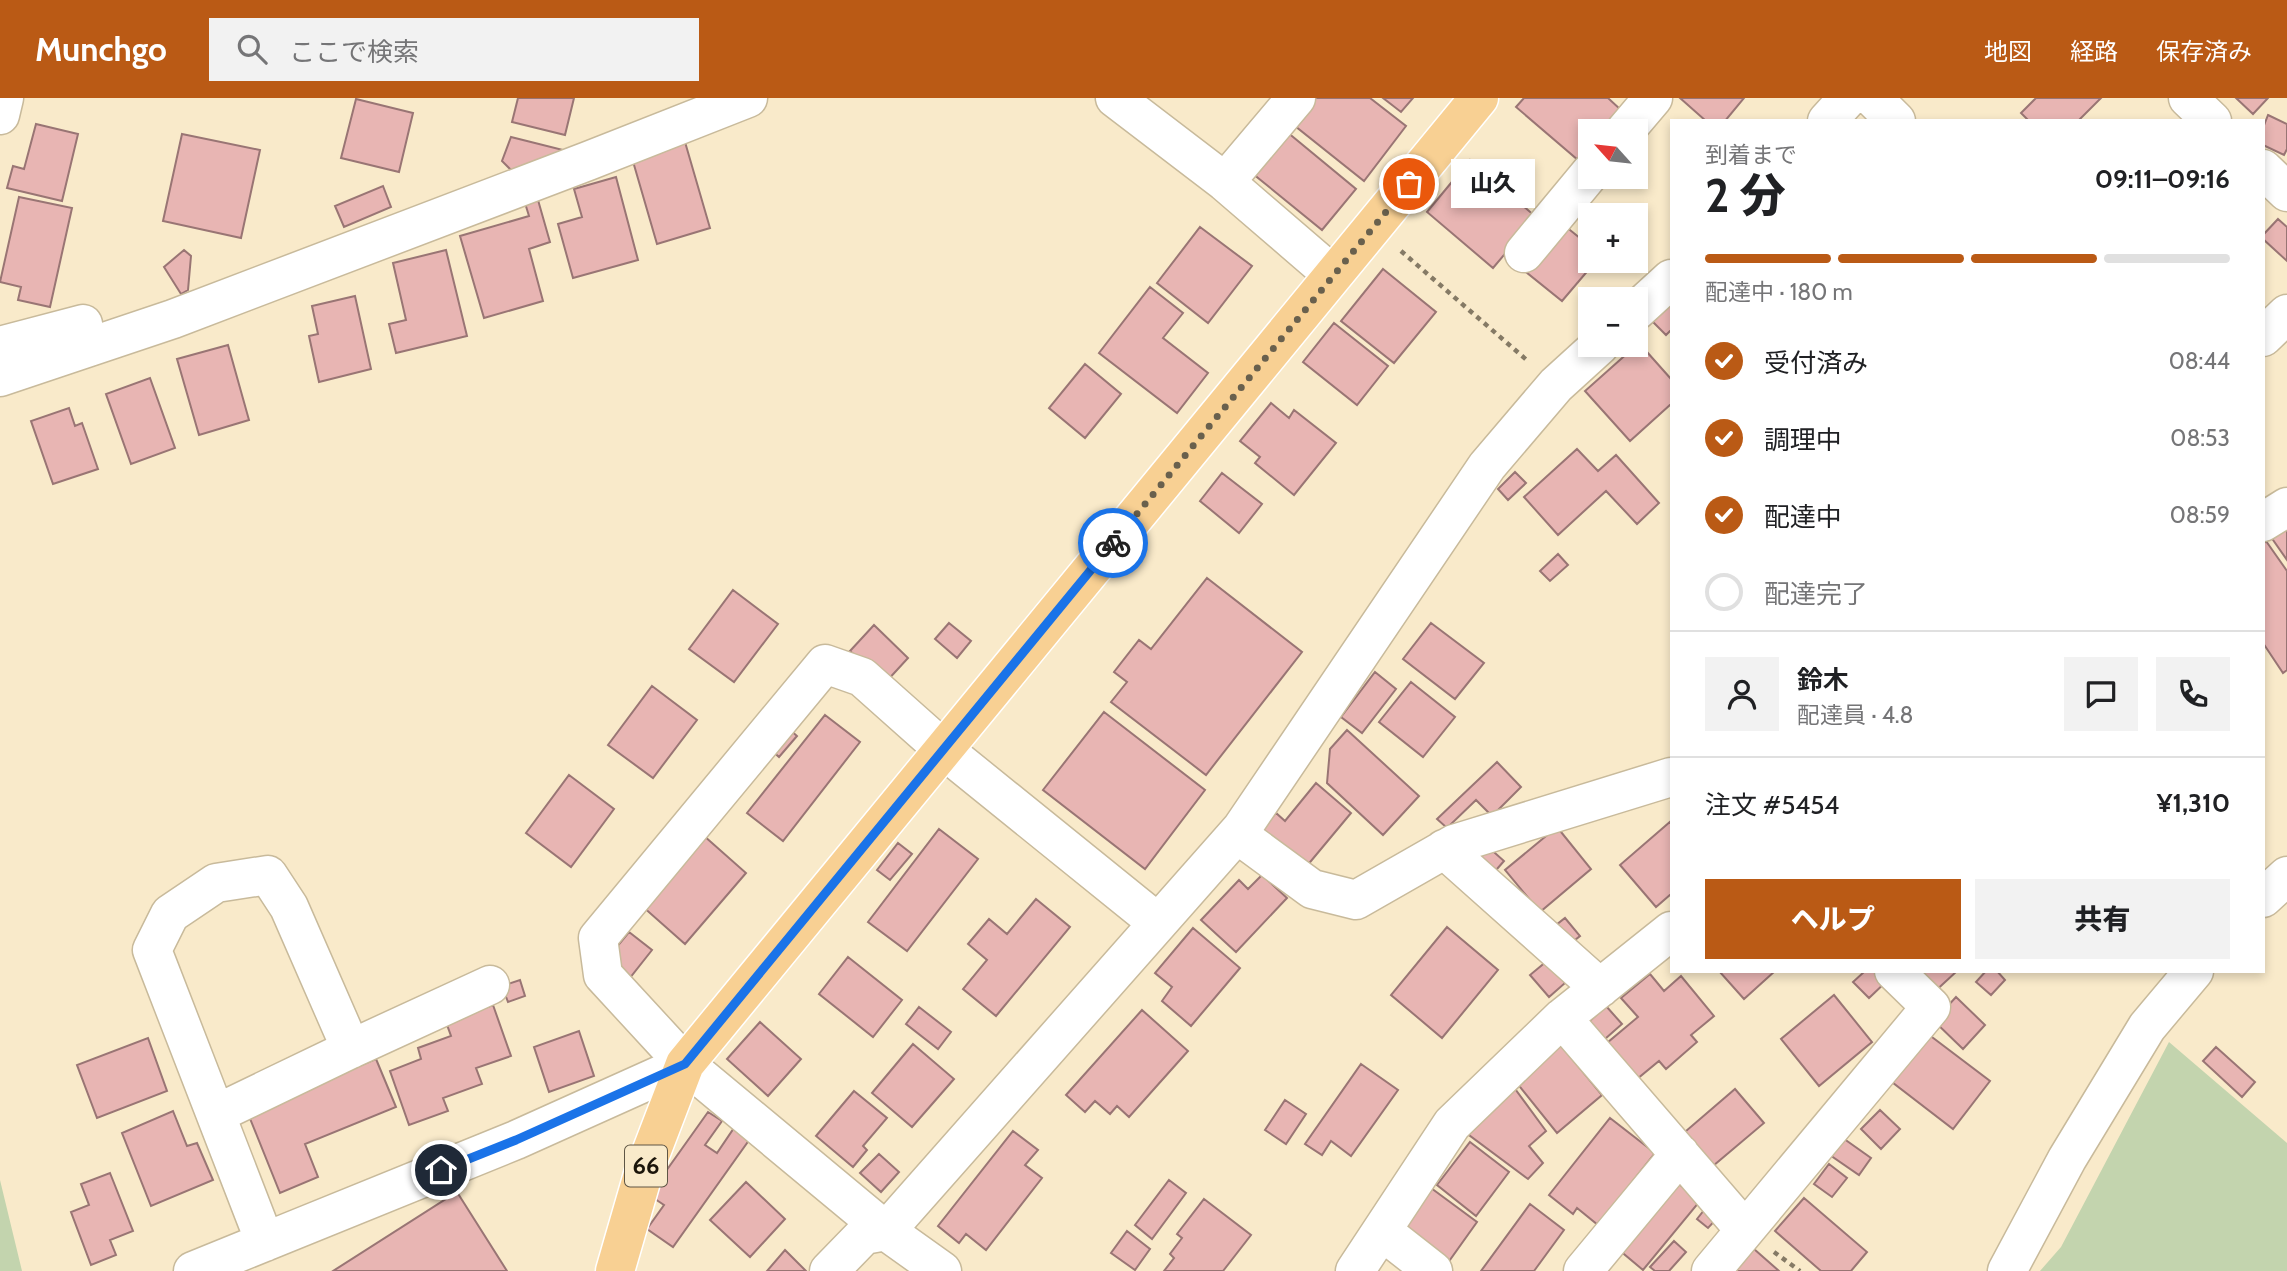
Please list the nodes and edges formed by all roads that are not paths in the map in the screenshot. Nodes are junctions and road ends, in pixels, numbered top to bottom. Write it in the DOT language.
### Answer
graph roads {
  1 [pos="4,98"];
  2 [pos="748,98"];
  3 [pos="1115,98"];
  4 [pos="1296,98"];
  5 [pos="1479,98"];
  6 [pos="1653,98"];
  7 [pos="1848,98"];
  8 [pos="1872,98"];
  9 [pos="2188,98"];
  10 [pos="0,115"];
  11 [pos="1635,119"];
  12 [pos="1829,119"];
  13 [pos="1894,119"];
  14 [pos="2210,119"];
  15 [pos="2265,171"];
  16 [pos="1225,182"];
  17 [pos="1578,188"];
  18 [pos="2287,192"];
  19 [pos="1524,253"];
  20 [pos="1333,275"];
  21 [pos="1670,280"];
  22 [pos="1648,301"];
  23 [pos="2287,314"];
  24 [pos="173,319"];
  25 [pos="2265,335"];
  26 [pos="0,346"];
  27 [pos="1587,357"];
  28 [pos="0,377"];
  29 [pos="2287,507"];
  30 [pos="2265,521"];
  31 [pos="944,750"];
  32 [pos="1670,777"];
  33 [pos="1237,834"];
  34 [pos="1444,849"];
  35 [pos="2287,876"];
  36 [pos="2265,896"];
  37 [pos="1158,923"];
  38 [pos="1670,932"];
  39 [pos="1896,973"];
  40 [pos="2192,973"];
  41 [pos="490,985"];
  42 [pos="1600,988"];
  43 [pos="1562,1018"];
  44 [pos="351,1049"];
  45 [pos="685,1064"];
  46 [pos="216,1114"];
  47 [pos="1680,1154"];
  48 [pos="1745,1230"];
  49 [pos="886,1231"];
  50 [pos="1382,1231"];
  51 [pos="265,1242"];
  52 [pos="193,1271"];
  53 [pos="615,1271"];
  54 [pos="829,1271"];
  55 [pos="900,1271"];
  56 [pos="942,1271"];
  57 [pos="1355,1271"];
  58 [pos="1433,1271"];
  59 [pos="1583,1271"];
  60 [pos="1711,1271"];
  61 [pos="2007,1271"];
  1 -- 10 [label="street"];
  2 -- 24 [label="street"];
  3 -- 16 [label="street"];
  4 -- 16 [label="street"];
  5 -- 20 [label="main road, 66"];
  6 -- 11 [label="street"];
  7 -- 12 [label="street"];
  8 -- 13 [label="street"];
  9 -- 14 [label="street"];
  15 -- 18 [label="street"];
  16 -- 20 [label="street"];
  17 -- 19 [label="street"];
  20 -- 31 [label="main road, 66"];
  21 -- 22 [label="street"];
  23 -- 25 [label="street"];
  24 -- 26 [label="street"];
  24 -- 28 [label="street"];
  27 -- 33 [label="street"];
  29 -- 30 [label="street"];
  31 -- 37 [label="street"];
  31 -- 45 [label="main road, 66"];
  31 -- 45 [label="street"];
  32 -- 34 [label="street"];
  33 -- 34 [label="street"];
  33 -- 37 [label="street"];
  34 -- 42 [label="street"];
  35 -- 36 [label="street"];
  37 -- 49 [label="street"];
  38 -- 42 [label="street"];
  39 -- 48 [label="street"];
  40 -- 61 [label="street"];
  41 -- 44 [label="street"];
  42 -- 43 [label="street"];
  43 -- 47 [label="street"];
  43 -- 50 [label="street"];
  44 -- 46 [label="street"];
  44 -- 46 [label="street"];
  45 -- 49 [label="street"];
  45 -- 51 [label="street"];
  45 -- 53 [label="main road, 66"];
  46 -- 51 [label="street"];
  47 -- 48 [label="street"];
  47 -- 59 [label="street"];
  48 -- 60 [label="street"];
  49 -- 54 [label="street"];
  49 -- 55 [label="street"];
  49 -- 56 [label="street"];
  50 -- 57 [label="street"];
  50 -- 58 [label="street"];
  51 -- 52 [label="street"];
}
